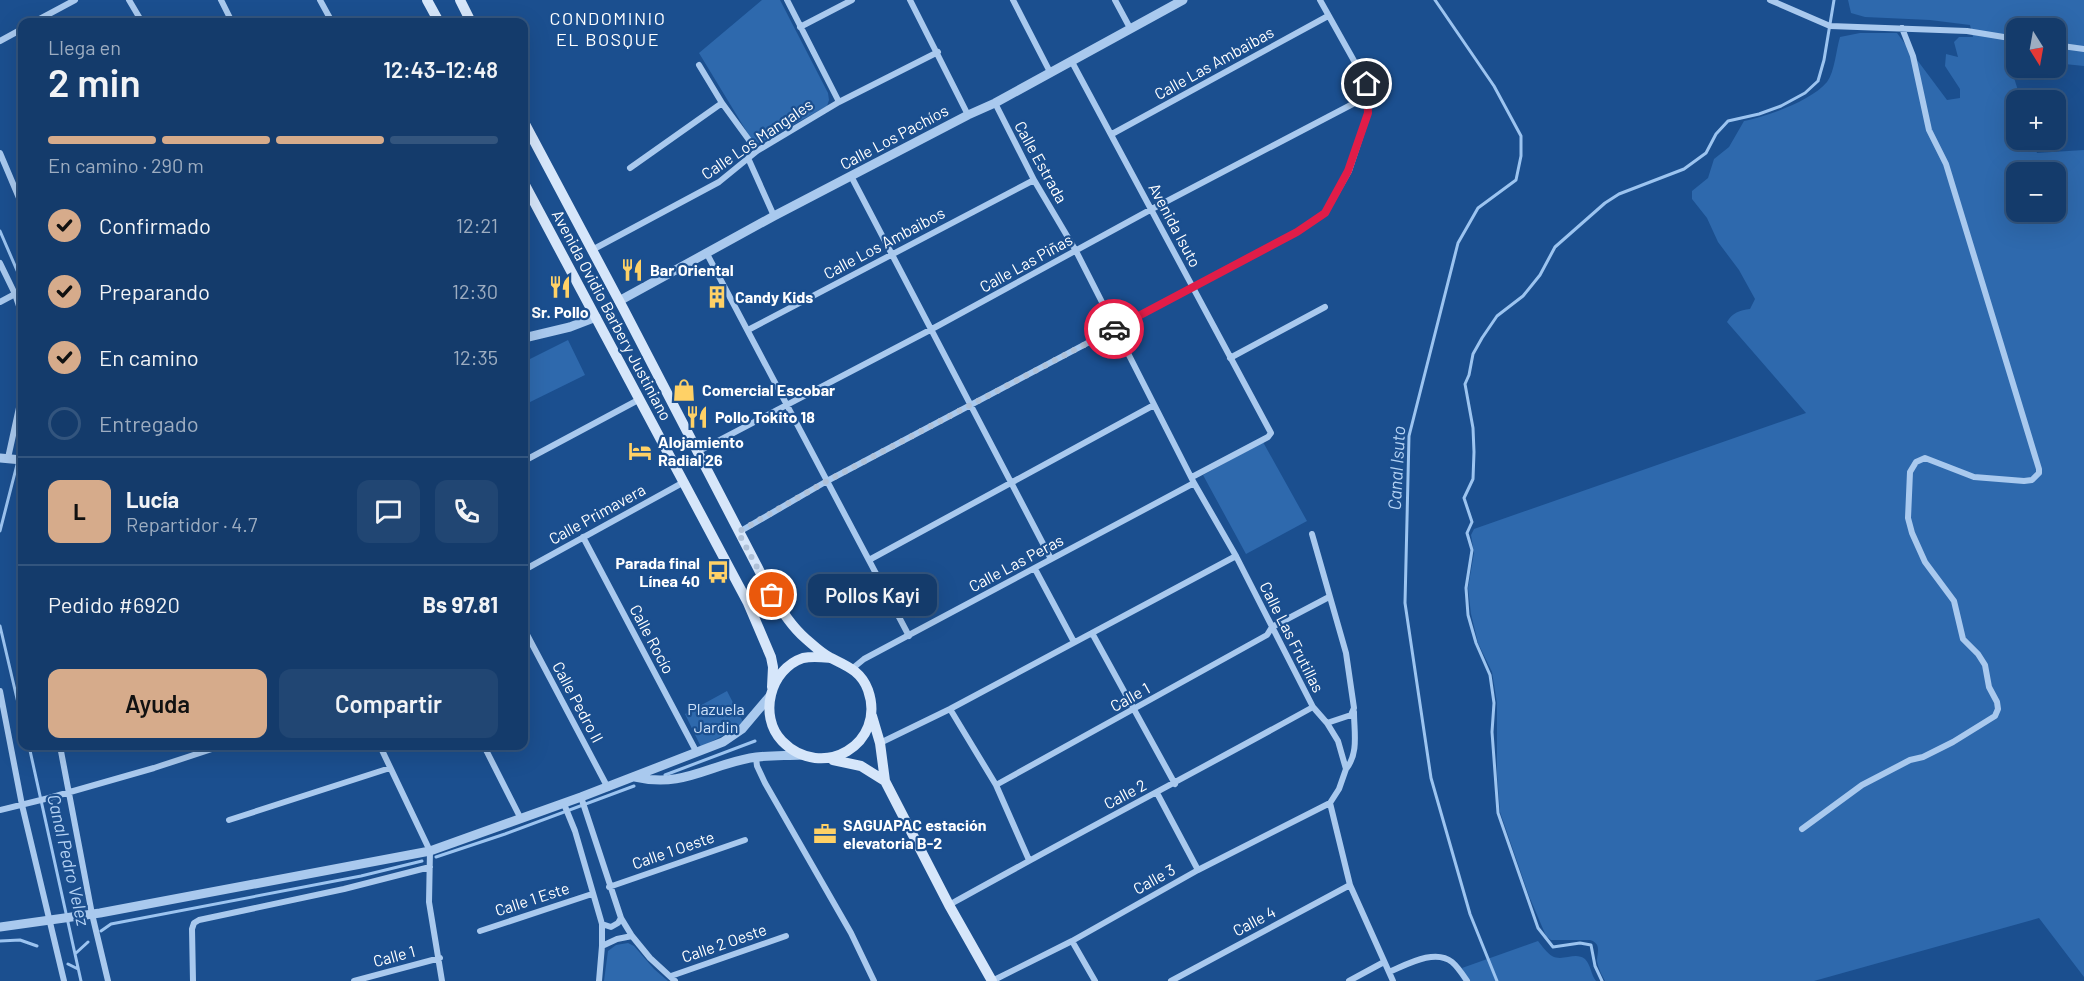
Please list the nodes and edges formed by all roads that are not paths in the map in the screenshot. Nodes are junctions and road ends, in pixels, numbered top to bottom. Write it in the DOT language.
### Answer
graph roads {
  1 [pos="75,0"];
  2 [pos="129,0"];
  3 [pos="221,0"];
  4 [pos="320,0"];
  5 [pos="427,0"];
  6 [pos="460,0"];
  7 [pos="787,0"];
  8 [pos="852,0"];
  9 [pos="910,0"];
  10 [pos="1013,0"];
  11 [pos="1115,0"];
  12 [pos="1183,0"];
  13 [pos="1320,0"];
  14 [pos="1770,0"];
  15 [pos="1328,16"];
  16 [pos="49,18"];
  17 [pos="139,18"];
  18 [pos="230,18"];
  19 [pos="330,18"];
  20 [pos="437,18"];
  21 [pos="469,18"];
  22 [pos="800,27"];
  23 [pos="1130,28"];
  24 [pos="1902,28"];
  25 [pos="18,31"];
  26 [pos="2006,37"];
  27 [pos="0,41"];
  28 [pos="2066,47"];
  29 [pos="2084,49"];
  30 [pos="938,51"];
  31 [pos="1072,62"];
  32 [pos="699,65"];
  33 [pos="1050,72"];
  34 [pos="1368,96"];
  35 [pos="839,102"];
  36 [pos="722,103"];
  37 [pos="994,103"];
  38 [pos="968,115"];
  39 [pos="528,130"];
  40 [pos="1112,134"];
  41 [pos="757,151"];
  42 [pos="0,153"];
  43 [pos="748,158"];
  44 [pos="630,168"];
  45 [pos="851,176"];
  46 [pos="1034,180"];
  47 [pos="528,190"];
  48 [pos="18,196"];
  49 [pos="1150,210"];
  50 [pos="774,216"];
  51 [pos="1076,250"];
  52 [pos="591,251"];
  53 [pos="706,252"];
  54 [pos="892,253"];
  55 [pos="0,263"];
  56 [pos="1192,287"];
  57 [pos="15,294"];
  58 [pos="619,301"];
  59 [pos="0,302"];
  60 [pos="18,303"];
  61 [pos="1325,308"];
  62 [pos="596,317"];
  63 [pos="1116,328"];
  64 [pos="932,329"];
  65 [pos="748,330"];
  66 [pos="528,337"];
  67 [pos="1230,358"];
  68 [pos="640,399"];
  69 [pos="787,404"];
  70 [pos="972,405"];
  71 [pos="1154,405"];
  72 [pos="18,418"];
  73 [pos="1271,433"];
  74 [pos="697,452"];
  75 [pos="11,459"];
  76 [pos="528,459"];
  77 [pos="1193,480"];
  78 [pos="827,481"];
  79 [pos="1011,481"];
  80 [pos="684,482"];
  81 [pos="738,532"];
  82 [pos="1312,534"];
  83 [pos="583,537"];
  84 [pos="1236,556"];
  85 [pos="1051,559"];
  86 [pos="869,560"];
  87 [pos="528,568"];
  88 [pos="1035,569"];
  89 [pos="772,595"];
  90 [pos="1329,597"];
  91 [pos="748,603"];
  92 [pos="1272,627"];
  93 [pos="1092,633"];
  94 [pos="909,636"];
  95 [pos="528,637"];
  96 [pos="1074,642"];
  97 [pos="830,658"];
  98 [pos="853,668"];
  99 [pos="0,691"];
  100 [pos="771,693"];
  101 [pos="1,699"];
  102 [pos="1313,707"];
  103 [pos="950,709"];
  104 [pos="1135,709"];
  105 [pos="871,711"];
  106 [pos="1354,712"];
  107 [pos="1327,723"];
  108 [pos="880,743"];
  109 [pos="61,750"];
  110 [pos="209,750"];
  111 [pos="382,750"];
  112 [pos="486,750"];
  113 [pos="698,753"];
  114 [pos="801,755"];
  115 [pos="756,758"];
  116 [pos="823,758"];
  117 [pos="390,768"];
  118 [pos="1346,769"];
  119 [pos="635,777"];
  120 [pos="885,781"];
  121 [pos="1174,784"];
  122 [pos="996,785"];
  123 [pos="608,788"];
  124 [pos="68,792"];
  125 [pos="1157,793"];
  126 [pos="583,803"];
  127 [pos="1330,803"];
  128 [pos="22,805"];
  129 [pos="567,809"];
  130 [pos="0,810"];
  131 [pos="521,819"];
  132 [pos="229,820"];
  133 [pos="1802,829"];
  134 [pos="745,840"];
  135 [pos="430,851"];
  136 [pos="1029,860"];
  137 [pos="430,867"];
  138 [pos="1198,870"];
  139 [pos="1350,885"];
  140 [pos="609,887"];
  141 [pos="592,894"];
  142 [pos="949,905"];
  143 [pos="87,915"];
  144 [pos="621,918"];
  145 [pos="51,921"];
  146 [pos="602,924"];
  147 [pos="0,927"];
  148 [pos="480,931"];
  149 [pos="632,936"];
  150 [pos="786,936"];
  151 [pos="1072,941"];
  152 [pos="602,946"];
  153 [pos="440,958"];
  154 [pos="1384,962"];
  155 [pos="1389,972"];
  156 [pos="673,979"];
  157 [pos="64,981"];
  158 [pos="108,981"];
  159 [pos="194,981"];
  160 [pos="354,981"];
  161 [pos="442,981"];
  162 [pos="599,981"];
  163 [pos="874,981"];
  164 [pos="992,981"];
  165 [pos="1095,981"];
  166 [pos="1171,981"];
  167 [pos="1349,981"];
  168 [pos="1393,981"];
  169 [pos="1467,981"];
  1 -- 16 [label="street"];
  2 -- 17 [label="street"];
  3 -- 18 [label="street"];
  4 -- 19 [label="street"];
  5 -- 20 [label="main road"];
  6 -- 21 [label="main road"];
  7 -- 22 [label="street"];
  8 -- 22 [label="street"];
  9 -- 30 [label="street"];
  10 -- 33 [label="street"];
  11 -- 23 [label="street"];
  12 -- 23 [label="street, Calle Los Pachíos"];
  13 -- 15 [label="street"];
  14 -- 24 [label="street"];
  15 -- 34 [label="street"];
  15 -- 40 [label="street, Calle Las Ambaibas"];
  22 -- 35 [label="street"];
  23 -- 31 [label="street, Calle Los Pachíos"];
  24 -- 26 [label="street"];
  24 -- 133 [label="street"];
  25 -- 27 [label="street"];
  28 -- 29 [label="street"];
  30 -- 35 [label="street, Calle Los Mangales"];
  30 -- 38 [label="street"];
  31 -- 33 [label="street, Calle Los Pachíos"];
  31 -- 40 [label="street, Avenida Isuto"];
  32 -- 36 [label="street"];
  33 -- 37 [label="street, Calle Los Pachíos"];
  34 -- 49 [label="street, Calle Las Piñas"];
  34 -- 56 [label="street"];
  35 -- 41 [label="street, Calle Los Mangales"];
  36 -- 41 [label="street"];
  36 -- 44 [label="street"];
  37 -- 38 [label="street, Calle Los Pachíos"];
  37 -- 46 [label="street, Calle Estrada"];
  38 -- 45 [label="street, Calle Los Pachíos"];
  39 -- 52 [label="main road, Avenida Ovidio Barbery Justiniano"];
  40 -- 49 [label="street, Avenida Isuto"];
  41 -- 43 [label="street, Calle Los Mangales"];
  42 -- 48 [label="street"];
  43 -- 50 [label="street"];
  43 -- 52 [label="street, Calle Los Mangales"];
  45 -- 50 [label="street, Calle Los Pachíos"];
  45 -- 54 [label="street"];
  46 -- 51 [label="street, Calle Estrada"];
  46 -- 54 [label="street, Calle Los Ambaibos"];
  47 -- 62 [label="main road, Avenida Ovidio Barbery Justiniano"];
  49 -- 51 [label="street, Calle Las Piñas"];
  49 -- 56 [label="street, Avenida Isuto"];
  50 -- 53 [label="street, Calle Los Pachíos"];
  51 -- 63 [label="street, Calle Estrada"];
  51 -- 64 [label="street, Calle Las Piñas"];
  52 -- 58 [label="main road, Avenida Ovidio Barbery Justiniano"];
  53 -- 58 [label="street, Calle Los Pachíos"];
  53 -- 65 [label="street"];
  54 -- 64 [label="street"];
  54 -- 65 [label="street, Calle Los Ambaibos"];
  55 -- 57 [label="street"];
  56 -- 63 [label="street"];
  56 -- 67 [label="street, Avenida Isuto"];
  57 -- 59 [label="street"];
  57 -- 60 [label="street"];
  58 -- 74 [label="main road, Avenida Ovidio Barbery Justiniano"];
  61 -- 67 [label="street"];
  62 -- 66 [label="street"];
  62 -- 68 [label="main road, Avenida Ovidio Barbery Justiniano"];
  63 -- 70 [label="street"];
  63 -- 71 [label="street, Calle Estrada"];
  64 -- 69 [label="street, Calle Las Piñas"];
  64 -- 70 [label="street"];
  65 -- 69 [label="street"];
  67 -- 73 [label="street, Avenida Isuto"];
  68 -- 76 [label="street"];
  68 -- 80 [label="main road, Avenida Ovidio Barbery Justiniano"];
  69 -- 74 [label="street, Calle Las Piñas"];
  69 -- 78 [label="street"];
  70 -- 78 [label="street"];
  70 -- 79 [label="street"];
  71 -- 77 [label="street, Calle Las Frutillas"];
  71 -- 79 [label="street"];
  72 -- 75 [label="street"];
  73 -- 77 [label="street, Calle Las Peras"];
  74 -- 81 [label="main road, Avenida Ovidio Barbery Justiniano"];
  77 -- 84 [label="street, Calle Las Frutillas"];
  77 -- 85 [label="street, Calle Las Peras"];
  78 -- 81 [label="street"];
  78 -- 86 [label="street"];
  79 -- 85 [label="street"];
  79 -- 86 [label="street"];
  80 -- 83 [label="street, Calle Primavera"];
  80 -- 91 [label="main road, Avenida Ovidio Barbery Justiniano"];
  81 -- 89 [label="main road, Avenida Ovidio Barbery Justiniano"];
  82 -- 90 [label="street"];
  83 -- 87 [label="street, Calle Primavera"];
  83 -- 113 [label="street, Calle Rocío"];
  84 -- 92 [label="street, Calle Las Frutillas"];
  84 -- 93 [label="street"];
  85 -- 88 [label="street, Calle Las Peras"];
  86 -- 94 [label="street"];
  88 -- 94 [label="street, Calle Las Peras"];
  88 -- 96 [label="street"];
  89 -- 91 [label="main road"];
  89 -- 97 [label="main road, Avenida Ovidio Barbery Justiniano"];
  90 -- 92 [label="street, Calle 1"];
  90 -- 106 [label="street"];
  91 -- 100 [label="main road, Avenida Ovidio Barbery Justiniano"];
  92 -- 102 [label="street, Calle Las Frutillas"];
  92 -- 104 [label="street, Calle 1"];
  93 -- 96 [label="street"];
  93 -- 104 [label="street"];
  94 -- 98 [label="street, Calle Las Peras"];
  95 -- 123 [label="street, Calle Pedro II"];
  96 -- 103 [label="street"];
  97 -- 98 [label="main road"];
  97 -- 100 [label="main road"];
  98 -- 105 [label="main road"];
  99 -- 101 [label="street"];
  100 -- 113 [label="street"];
  100 -- 114 [label="main road"];
  101 -- 128 [label="street"];
  102 -- 107 [label="street, Calle Las Frutillas"];
  102 -- 121 [label="street, Calle 2"];
  103 -- 108 [label="street"];
  103 -- 122 [label="street"];
  104 -- 121 [label="street"];
  104 -- 122 [label="street, Calle 1"];
  105 -- 108 [label="main road"];
  105 -- 116 [label="main road"];
  106 -- 107 [label="street"];
  106 -- 118 [label="street"];
  107 -- 118 [label="street, Calle Las Frutillas"];
  108 -- 120 [label="main road"];
  109 -- 124 [label="street"];
  110 -- 124 [label="street"];
  111 -- 117 [label="street"];
  112 -- 131 [label="street"];
  113 -- 119 [label="street"];
  114 -- 115 [label="street"];
  114 -- 116 [label="main road"];
  115 -- 119 [label="street"];
  115 -- 163 [label="street"];
  116 -- 120 [label="main road"];
  117 -- 132 [label="street"];
  117 -- 135 [label="street"];
  118 -- 127 [label="street"];
  119 -- 123 [label="street"];
  120 -- 142 [label="main road"];
  121 -- 125 [label="street, Calle 2"];
  122 -- 136 [label="street"];
  123 -- 126 [label="street"];
  124 -- 128 [label="street"];
  124 -- 143 [label="street"];
  125 -- 136 [label="street, Calle 2"];
  125 -- 138 [label="street"];
  126 -- 129 [label="street"];
  126 -- 140 [label="street"];
  127 -- 138 [label="street, Calle 3"];
  127 -- 139 [label="street"];
  128 -- 130 [label="street"];
  128 -- 145 [label="street"];
  129 -- 131 [label="street"];
  129 -- 141 [label="street"];
  131 -- 135 [label="street"];
  134 -- 140 [label="street, Calle 1 Oeste"];
  135 -- 137 [label="street"];
  135 -- 143 [label="street"];
  136 -- 142 [label="street, Calle 2"];
  137 -- 153 [label="street"];
  137 -- 159 [label="street"];
  138 -- 151 [label="street, Calle 3"];
  139 -- 154 [label="street"];
  139 -- 166 [label="street, Calle 4"];
  140 -- 144 [label="street"];
  141 -- 146 [label="street"];
  141 -- 148 [label="street, Calle 1 Este"];
  142 -- 164 [label="main road"];
  143 -- 145 [label="street"];
  143 -- 158 [label="street"];
  144 -- 146 [label="street"];
  144 -- 149 [label="street"];
  145 -- 147 [label="street"];
  145 -- 157 [label="street"];
  146 -- 152 [label="street"];
  149 -- 152 [label="street"];
  149 -- 156 [label="street"];
  150 -- 156 [label="street, Calle 2 Oeste"];
  151 -- 164 [label="street, Calle 3"];
  151 -- 165 [label="street"];
  152 -- 162 [label="street"];
  153 -- 160 [label="street, Calle 1"];
  153 -- 161 [label="street"];
  154 -- 155 [label="street"];
  154 -- 167 [label="street"];
  155 -- 168 [label="street"];
  155 -- 169 [label="street"];
}
